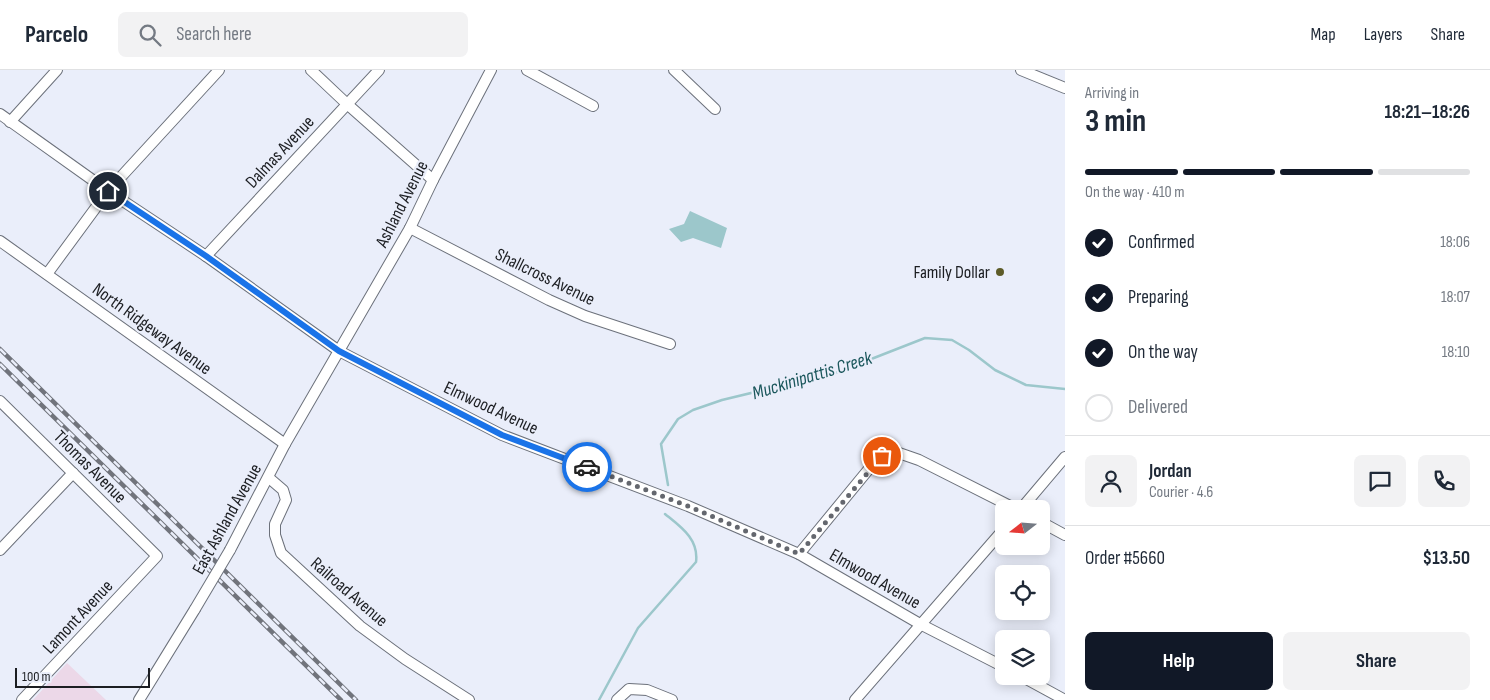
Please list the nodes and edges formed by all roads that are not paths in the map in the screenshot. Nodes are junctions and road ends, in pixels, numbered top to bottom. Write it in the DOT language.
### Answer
graph roads {
  1 [pos="57,70"];
  2 [pos="219,70"];
  3 [pos="311,70"];
  4 [pos="379,70"];
  5 [pos="491,70"];
  6 [pos="527,70"];
  7 [pos="674,70"];
  8 [pos="1021,70"];
  9 [pos="1065,88"];
  10 [pos="346,104"];
  11 [pos="593,106"];
  12 [pos="715,110"];
  13 [pos="0,114"];
  14 [pos="10,122"];
  15 [pos="432,180"];
  16 [pos="108,191"];
  17 [pos="410,228"];
  18 [pos="0,241"];
  19 [pos="206,256"];
  20 [pos="47,274"];
  21 [pos="670,344"];
  22 [pos="339,351"];
  23 [pos="0,401"];
  24 [pos="285,444"];
  25 [pos="1065,457"];
  26 [pos="72,473"];
  27 [pos="269,478"];
  28 [pos="998,500"];
  29 [pos="1029,500"];
  30 [pos="1050,527"];
  31 [pos="1065,536"];
  32 [pos="995,539"];
  33 [pos="0,550"];
  34 [pos="799,554"];
  35 [pos="157,556"];
  36 [pos="920,624"];
  37 [pos="995,662"];
  38 [pos="1038,685"];
  39 [pos="1062,698"];
  40 [pos="22,700"];
  41 [pos="140,700"];
  42 [pos="468,700"];
  43 [pos="617,700"];
  44 [pos="672,700"];
  45 [pos="855,700"];
  1 -- 14 [label="street"];
  2 -- 16 [label="street"];
  3 -- 10 [label="street"];
  4 -- 10 [label="street, Dalmas Avenue"];
  5 -- 15 [label="street, Ashland Avenue"];
  6 -- 11 [label="street"];
  7 -- 12 [label="street"];
  8 -- 9 [label="street"];
  10 -- 15 [label="street"];
  10 -- 19 [label="street, Dalmas Avenue"];
  13 -- 14 [label="street, Elmwood Avenue"];
  14 -- 16 [label="street, Elmwood Avenue"];
  15 -- 17 [label="street, Ashland Avenue"];
  16 -- 19 [label="street, Elmwood Avenue"];
  16 -- 20 [label="street"];
  17 -- 21 [label="street, Shallcross Avenue"];
  17 -- 22 [label="street, Ashland Avenue"];
  18 -- 20 [label="street, North Ridgeway Avenue"];
  19 -- 22 [label="street, Elmwood Avenue"];
  20 -- 24 [label="street, North Ridgeway Avenue"];
  22 -- 24 [label="street, East Ashland Avenue"];
  22 -- 34 [label="street, Elmwood Avenue"];
  23 -- 26 [label="street, Thomas Avenue"];
  24 -- 27 [label="street, East Ashland Avenue"];
  25 -- 29 [label="street"];
  26 -- 33 [label="street"];
  26 -- 35 [label="street, Thomas Avenue"];
  27 -- 41 [label="street, East Ashland Avenue, bridge"];
  27 -- 42 [label="street, Railroad Avenue"];
  28 -- 34 [label="street"];
  30 -- 31 [label="street"];
  32 -- 36 [label="street"];
  34 -- 36 [label="street, Elmwood Avenue"];
  35 -- 40 [label="street, Lamont Avenue"];
  36 -- 37 [label="street, Elmwood Avenue"];
  36 -- 45 [label="street"];
  38 -- 39 [label="street"];
  43 -- 44 [label="street"];
}
